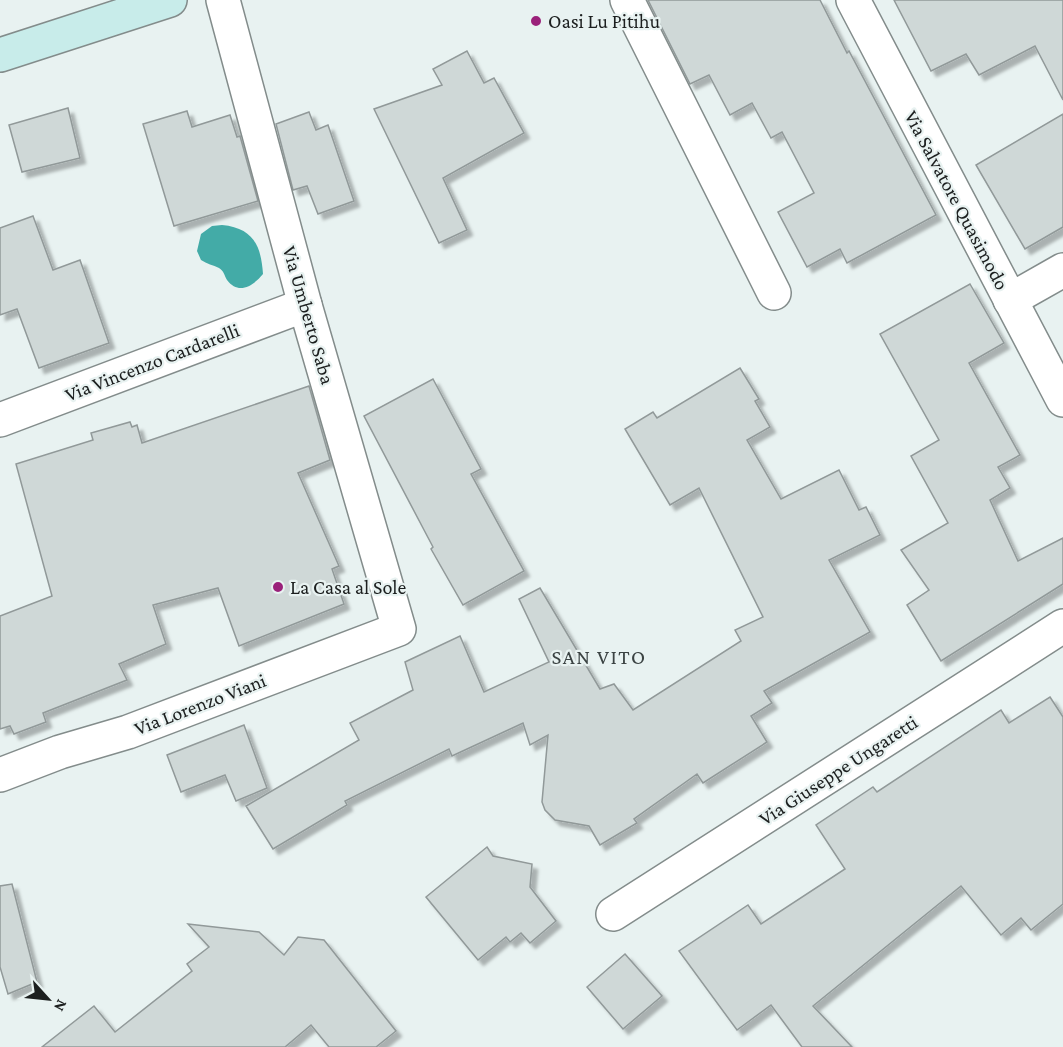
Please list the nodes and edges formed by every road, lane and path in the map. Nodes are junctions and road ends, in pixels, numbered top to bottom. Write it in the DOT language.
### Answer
graph roads {
  1 [pos="170,0"];
  2 [pos="223,0"];
  3 [pos="627,0"];
  4 [pos="853,0"];
  5 [pos="0,55"];
  6 [pos="1063,270"];
  7 [pos="774,293"];
  8 [pos="1010,300"];
  9 [pos="305,305"];
  10 [pos="1063,400"];
  11 [pos="0,420"];
  12 [pos="1063,626"];
  13 [pos="399,629"];
  14 [pos="0,775"];
  15 [pos="613,914"];
  1 -- 5 [label="main road"];
  2 -- 9 [label="street, Via Umberto Saba"];
  3 -- 7 [label="street"];
  4 -- 8 [label="street, Via Salvatore Quasimodo"];
  6 -- 8 [label="street"];
  8 -- 10 [label="street, Via Salvatore Quasimodo"];
  9 -- 11 [label="street, Via Vincenzo Cardarelli"];
  9 -- 13 [label="street, Via Umberto Saba"];
  12 -- 15 [label="street, Via Giuseppe Ungaretti"];
  13 -- 14 [label="street, Via Lorenzo Viani"];
}
